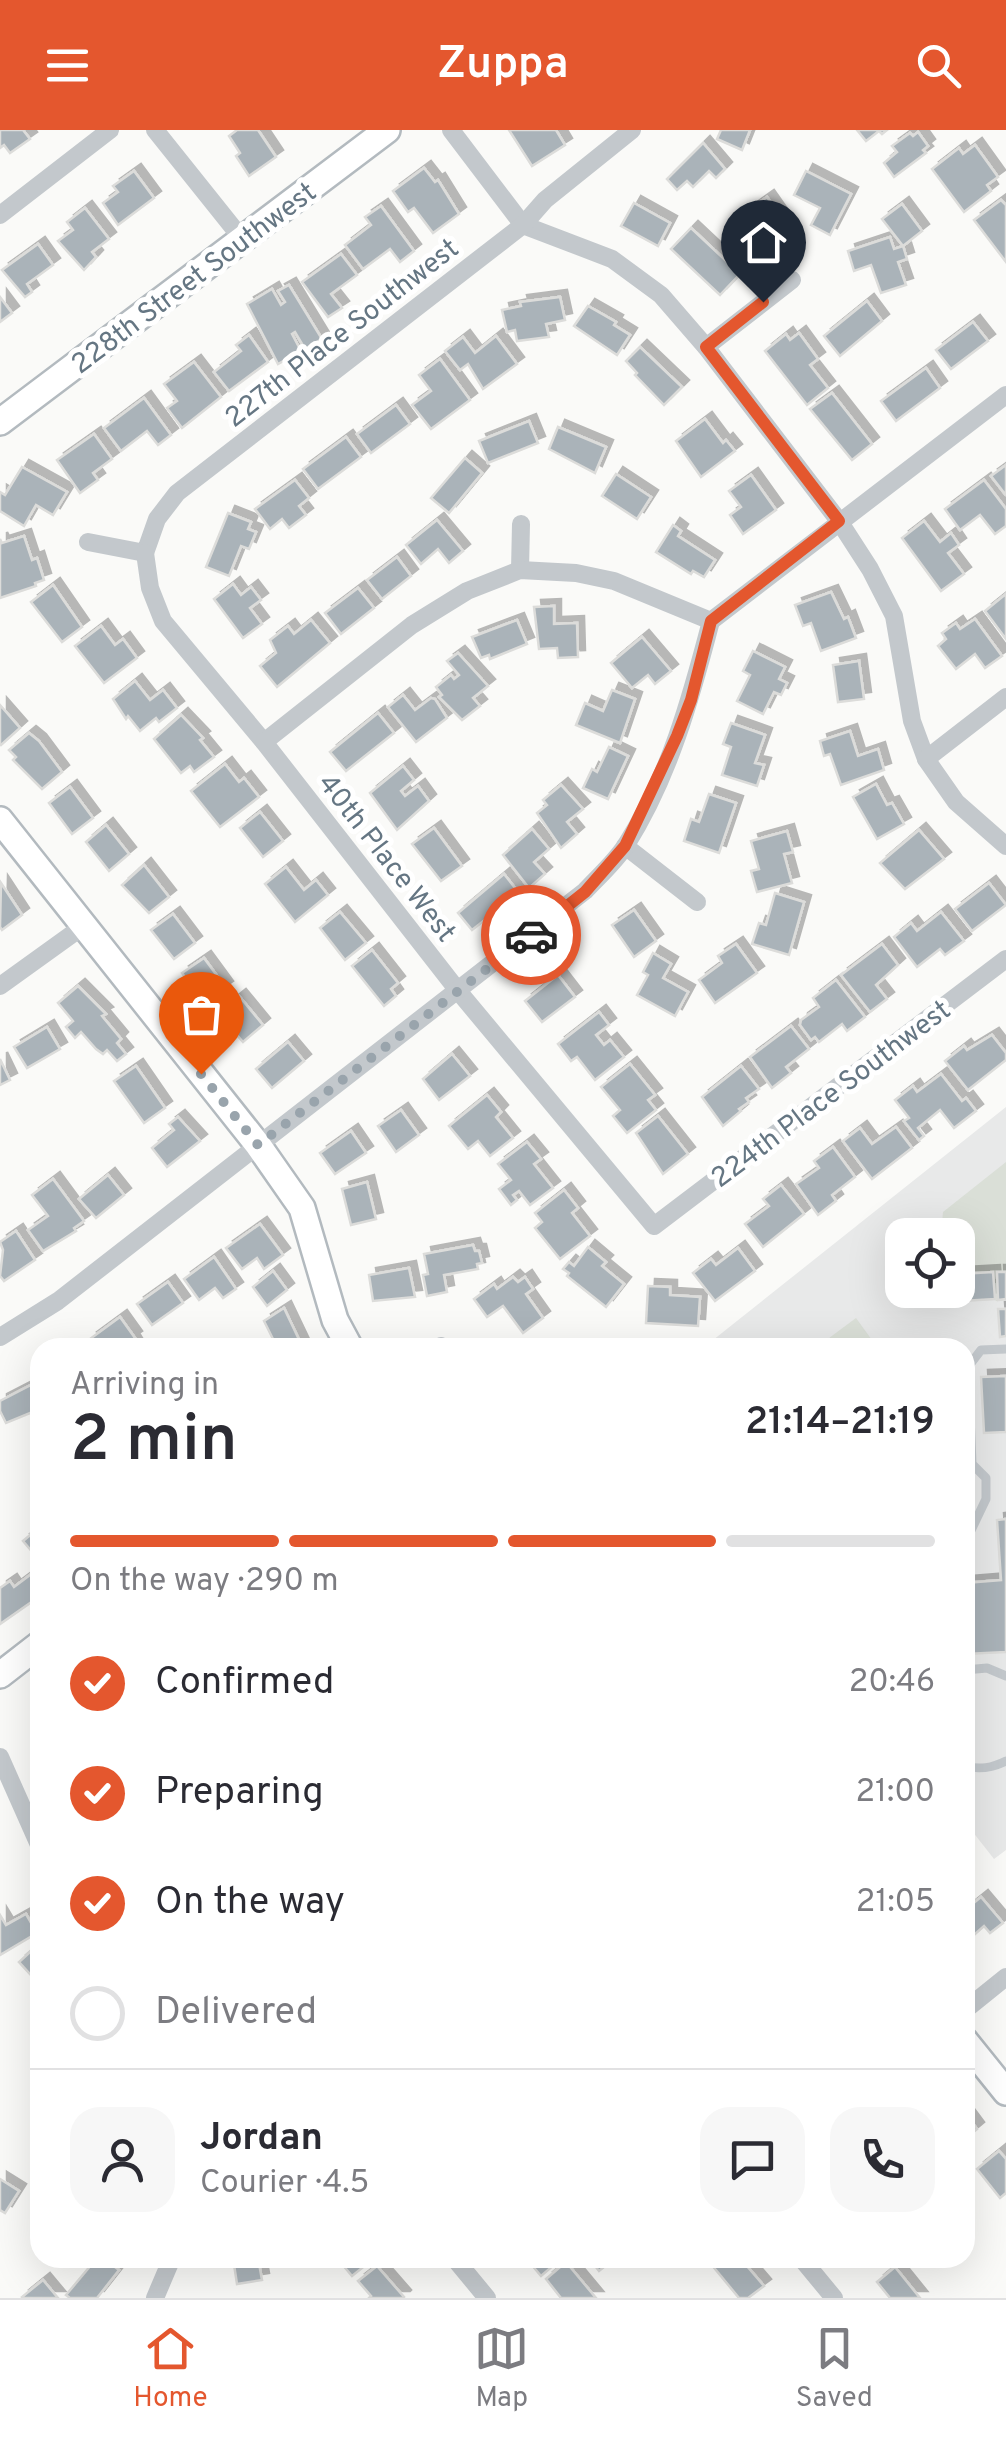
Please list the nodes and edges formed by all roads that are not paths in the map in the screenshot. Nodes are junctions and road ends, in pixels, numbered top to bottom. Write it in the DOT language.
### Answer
graph roads {
  1 [pos="110,130"];
  2 [pos="154,130"];
  3 [pos="451,130"];
  4 [pos="632,130"];
  5 [pos="380,132"];
  6 [pos="0,215"];
  7 [pos="523,225"];
  8 [pos="243,240"];
  9 [pos="792,280"];
  10 [pos="706,347"];
  11 [pos="1006,396"];
  12 [pos="0,422"];
  13 [pos="839,521"];
  14 [pos="520,524"];
  15 [pos="88,542"];
  16 [pos="145,553"];
  17 [pos="520,570"];
  18 [pos="711,621"];
  19 [pos="1006,697"];
  20 [pos="264,742"];
  21 [pos="926,759"];
  22 [pos="0,820"];
  23 [pos="625,846"];
  24 [pos="1006,846"];
  25 [pos="697,902"];
  26 [pos="82,927"];
  27 [pos="1006,959"];
  28 [pos="0,986"];
  29 [pos="459,992"];
  30 [pos="258,1145"];
  31 [pos="654,1226"];
  32 [pos="0,1336"];
  33 [pos="345,1338"];
  34 [pos="1006,1349"];
  35 [pos="975,1357"];
  36 [pos="975,1467"];
  37 [pos="975,1521"];
  38 [pos="30,1652"];
  39 [pos="975,1669"];
  40 [pos="0,1675"];
  41 [pos="1006,1676"];
  42 [pos="0,1757"];
  43 [pos="1006,1760"];
  44 [pos="975,1768"];
  45 [pos="30,1824"];
  46 [pos="1006,1977"];
  47 [pos="975,2002"];
  48 [pos="975,2053"];
  49 [pos="1006,2092"];
  50 [pos="168,2268"];
  51 [pos="462,2268"];
  52 [pos="809,2268"];
  53 [pos="155,2298"];
  54 [pos="487,2298"];
  55 [pos="834,2298"];
  1 -- 6 [label="street"];
  2 -- 8 [label="street"];
  3 -- 7 [label="street"];
  4 -- 7 [label="street, 227th Place Southwest"];
  5 -- 8 [label="street, 228th Street Southwest"];
  7 -- 10 [label="street"];
  7 -- 16 [label="street, 227th Place Southwest"];
  8 -- 12 [label="street, 228th Street Southwest"];
  9 -- 10 [label="street"];
  10 -- 13 [label="street"];
  11 -- 13 [label="street"];
  13 -- 18 [label="street"];
  13 -- 21 [label="street"];
  14 -- 17 [label="street"];
  15 -- 16 [label="street"];
  16 -- 20 [label="street, 40th Place West"];
  17 -- 18 [label="street"];
  17 -- 20 [label="street"];
  18 -- 23 [label="street"];
  19 -- 21 [label="street"];
  20 -- 29 [label="street, 40th Place West"];
  21 -- 24 [label="street"];
  22 -- 26 [label="street"];
  23 -- 25 [label="street"];
  23 -- 29 [label="street"];
  26 -- 28 [label="street"];
  26 -- 30 [label="street"];
  27 -- 31 [label="street, 224th Place Southwest"];
  29 -- 30 [label="street"];
  29 -- 31 [label="street, 40th Place West"];
  30 -- 32 [label="street"];
  30 -- 33 [label="street"];
  34 -- 35 [label="lane"];
  36 -- 37 [label="lane"];
  38 -- 40 [label="street"];
  39 -- 41 [label="lane"];
  42 -- 45 [label="street"];
  43 -- 44 [label="lane"];
  46 -- 47 [label="street"];
  48 -- 49 [label="street"];
  50 -- 53 [label="street"];
  51 -- 54 [label="street"];
  52 -- 55 [label="street"];
}
